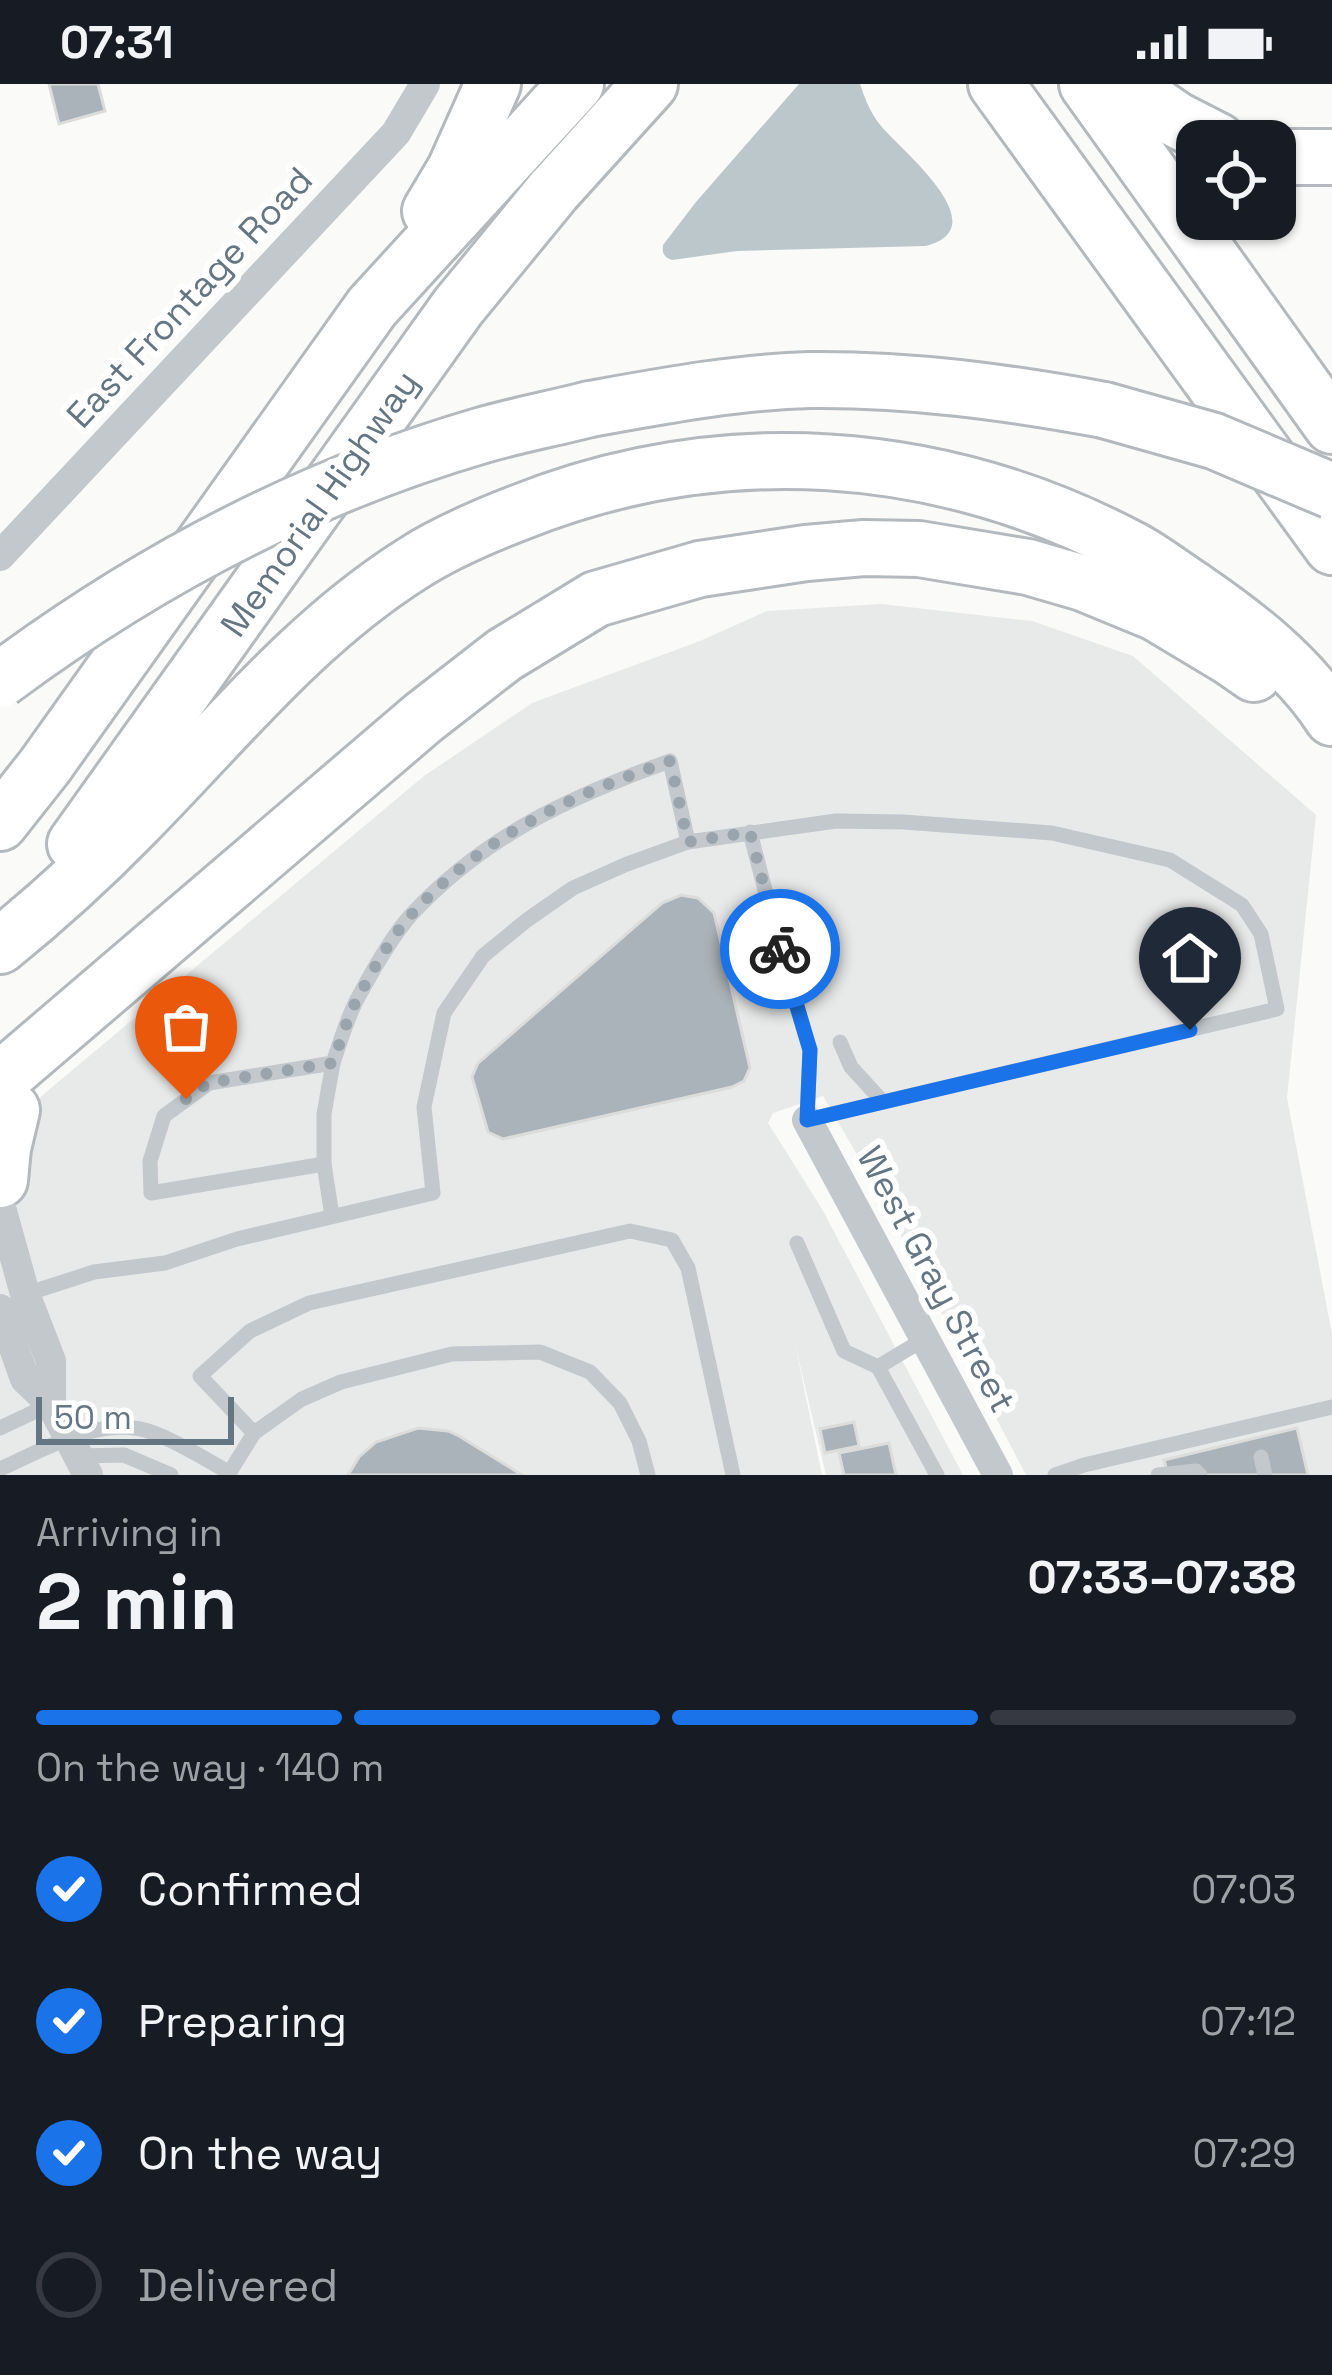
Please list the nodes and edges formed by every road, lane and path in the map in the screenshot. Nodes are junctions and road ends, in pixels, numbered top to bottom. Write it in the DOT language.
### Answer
graph roads {
  1 [pos="425,84"];
  2 [pos="493,84"];
  3 [pos="576,84"];
  4 [pos="650,84"];
  5 [pos="996,84"];
  6 [pos="1087,84"];
  7 [pos="1124,84"];
  8 [pos="1177,120"];
  9 [pos="1296,157"];
  10 [pos="1332,157"];
  11 [pos="371,307"];
  12 [pos="1332,427"];
  13 [pos="1332,491"];
  14 [pos="1332,547"];
  15 [pos="0,556"];
  16 [pos="0,680"];
  17 [pos="1332,718"];
  18 [pos="1332,734"];
  19 [pos="0,824"];
  20 [pos="750,832"];
  21 [pos="688,842"];
  22 [pos="0,933"];
  23 [pos="0,946"];
  24 [pos="840,1042"];
  25 [pos="333,1063"];
  26 [pos="883,1102"];
  27 [pos="4,1104"];
  28 [pos="807,1120"];
  29 [pos="324,1164"];
  30 [pos="0,1180"];
  31 [pos="0,1204"];
  32 [pos="332,1216"];
  33 [pos="797,1244"];
  34 [pos="8,1302"];
  35 [pos="926,1338"];
  36 [pos="878,1367"];
  37 [pos="51,1404"];
  38 [pos="1332,1407"];
  39 [pos="0,1428"];
  40 [pos="254,1433"];
  41 [pos="78,1456"];
  42 [pos="1261,1457"];
  43 [pos="0,1469"];
  44 [pos="229,1474"];
  45 [pos="1062,1474"];
  46 [pos="171,1475"];
  47 [pos="648,1475"];
  48 [pos="733,1475"];
  49 [pos="937,1475"];
  50 [pos="998,1475"];
  51 [pos="1158,1475"];
  52 [pos="1200,1475"];
  53 [pos="1264,1475"];
  1 -- 15 [label="street, East Frontage Road"];
  2 -- 11 [label="highway"];
  3 -- 11 [label="highway, Memorial Highway"];
  4 -- 22 [label="highway, Memorial Highway"];
  5 -- 14 [label="highway"];
  6 -- 12 [label="highway"];
  7 -- 8 [label="highway"];
  9 -- 10 [label="highway"];
  11 -- 19 [label="highway, Memorial Highway"];
  13 -- 16 [label="highway, bridge"];
  17 -- 23 [label="highway"];
  18 -- 27 [label="highway"];
  20 -- 21 [label="lane"];
  20 -- 26 [label="lane"];
  20 -- 28 [label="lane"];
  21 -- 25 [label="lane"];
  21 -- 32 [label="lane"];
  24 -- 26 [label="lane"];
  25 -- 29 [label="lane"];
  25 -- 29 [label="lane"];
  26 -- 28 [label="lane"];
  27 -- 30 [label="highway"];
  28 -- 35 [label="street, West Gray Street"];
  29 -- 32 [label="lane"];
  31 -- 34 [label="street"];
  32 -- 34 [label="lane"];
  33 -- 36 [label="lane"];
  34 -- 37 [label="street"];
  35 -- 36 [label="lane"];
  35 -- 50 [label="street, West Gray Street"];
  36 -- 49 [label="lane"];
  37 -- 39 [label="lane"];
  37 -- 41 [label="street"];
  38 -- 45 [label="lane"];
  40 -- 44 [label="lane"];
  40 -- 47 [label="lane"];
  40 -- 48 [label="lane"];
  41 -- 43 [label="lane"];
  41 -- 44 [label="lane"];
  41 -- 46 [label="lane"];
  42 -- 53 [label="lane"];
  51 -- 52 [label="lane"];
}
